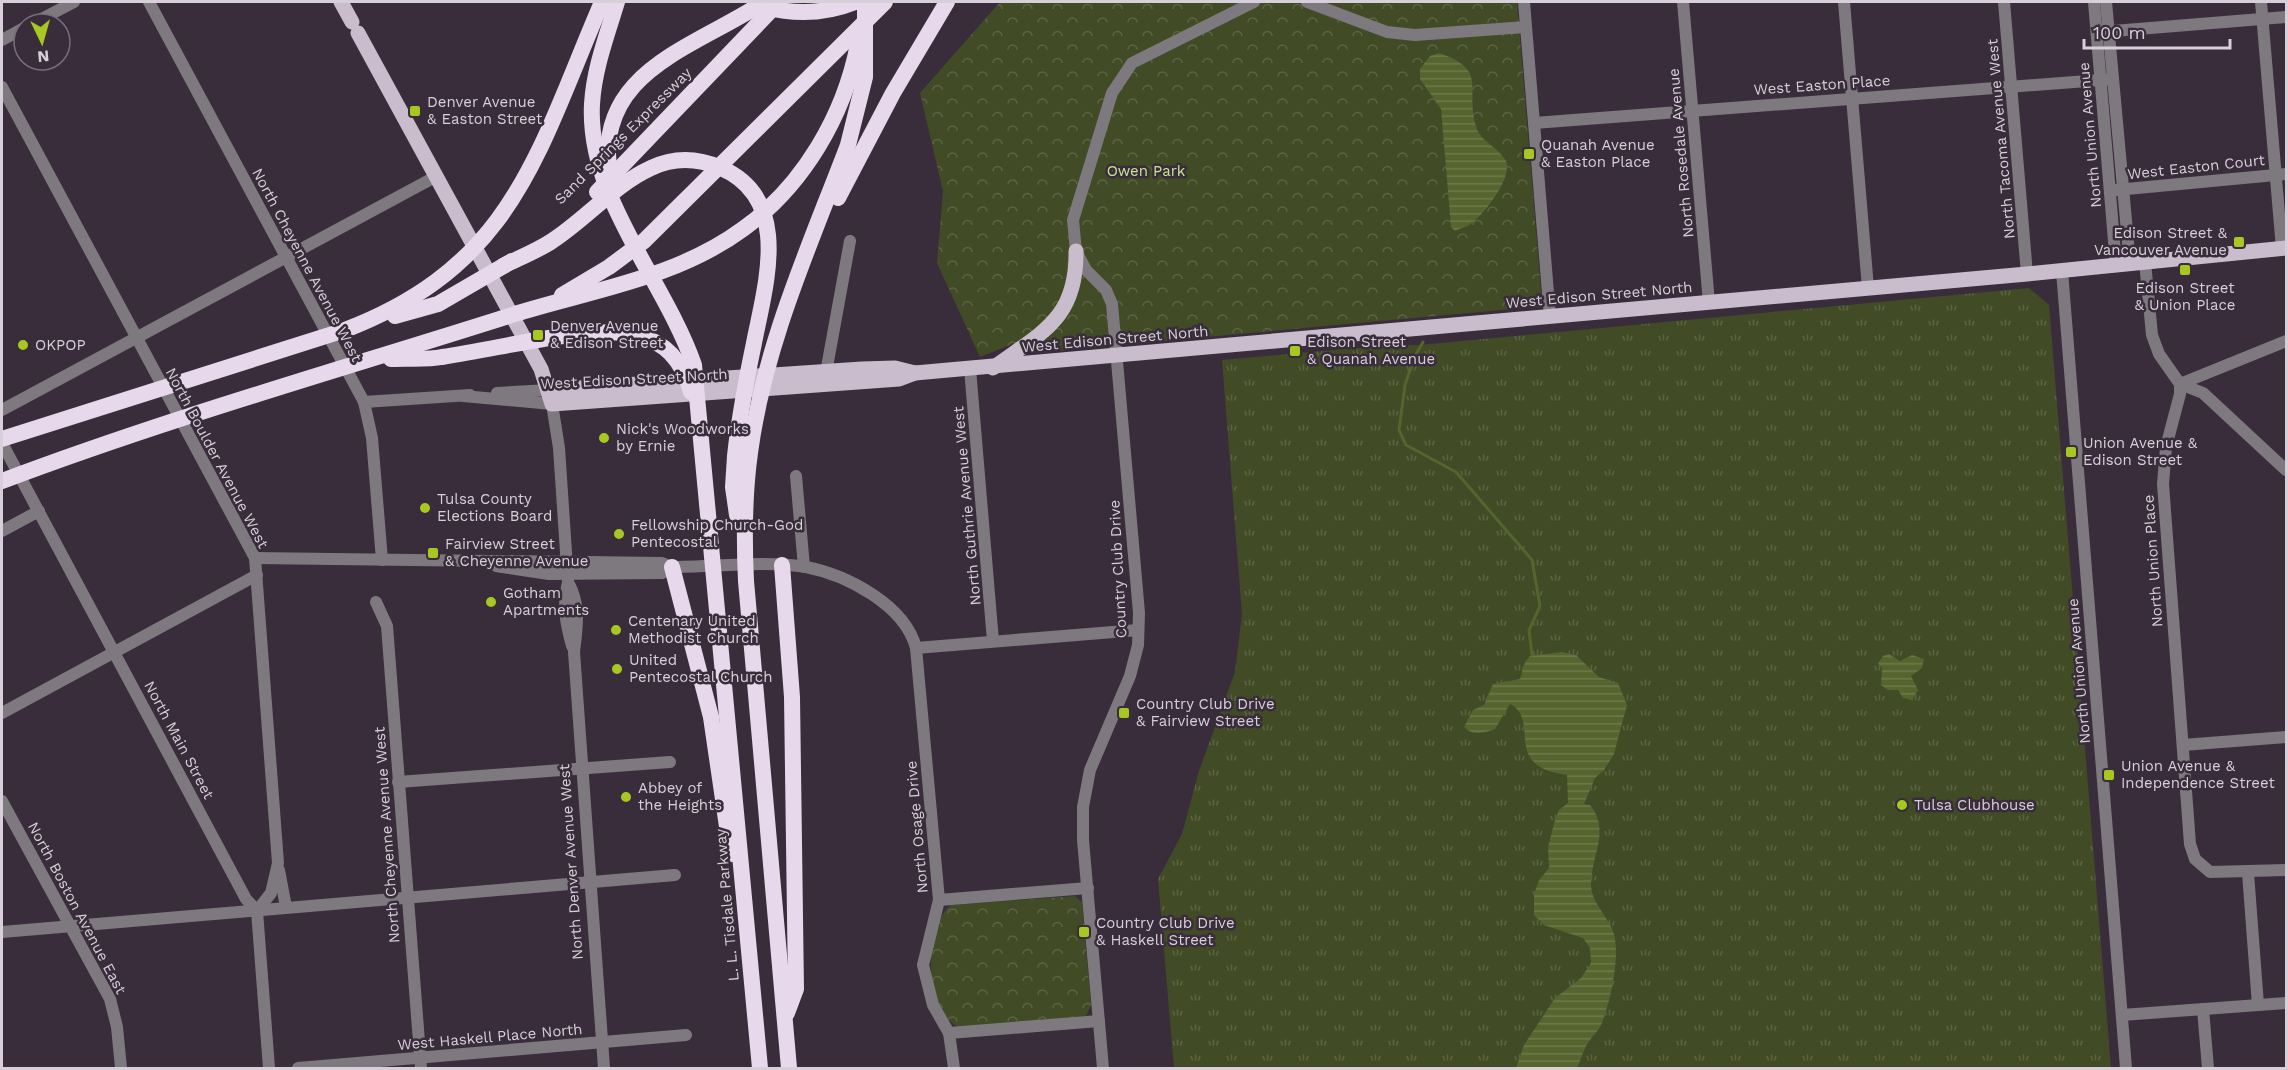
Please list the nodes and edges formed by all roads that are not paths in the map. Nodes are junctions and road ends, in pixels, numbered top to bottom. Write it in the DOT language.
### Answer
graph roads {
  1 [pos="74,2"];
  2 [pos="148,2"];
  3 [pos="341,2"];
  4 [pos="602,2"];
  5 [pos="617,2"];
  6 [pos="753,2"];
  7 [pos="764,2"];
  8 [pos="779,2"];
  9 [pos="855,2"];
  10 [pos="864,2"];
  11 [pos="885,2"];
  12 [pos="947,2"];
  13 [pos="1254,2"];
  14 [pos="1307,2"];
  15 [pos="1524,2"];
  16 [pos="1683,2"];
  17 [pos="1844,2"];
  18 [pos="2004,2"];
  19 [pos="2094,2"];
  20 [pos="2106,2"];
  21 [pos="2261,2"];
  22 [pos="55,12"];
  23 [pos="2286,17"];
  24 [pos="2262,19"];
  25 [pos="1526,27"];
  26 [pos="2103,32"];
  27 [pos="857,80"];
  28 [pos="2107,80"];
  29 [pos="2011,86"];
  30 [pos="2,87"];
  31 [pos="1852,98"];
  32 [pos="1693,110"];
  33 [pos="1534,123"];
  34 [pos="2281,174"];
  35 [pos="435,177"];
  36 [pos="2124,189"];
  37 [pos="2109,190"];
  38 [pos="622,218"];
  39 [pos="850,241"];
  40 [pos="2284,248"];
  41 [pos="1076,251"];
  42 [pos="286,257"];
  43 [pos="806,257"];
  44 [pos="2130,264"];
  45 [pos="503,266"];
  46 [pos="2062,271"];
  47 [pos="2027,274"];
  48 [pos="1868,288"];
  49 [pos="1709,303"];
  50 [pos="546,305"];
  51 [pos="1550,317"];
  52 [pos="345,330"];
  53 [pos="136,338"];
  54 [pos="2286,341"];
  55 [pos="1118,357"];
  56 [pos="372,359"];
  57 [pos="993,368"];
  58 [pos="970,369"];
  59 [pos="825,378"];
  60 [pos="2180,384"];
  61 [pos="550,397"];
  62 [pos="364,402"];
  63 [pos="2,410"];
  64 [pos="747,422"];
  65 [pos="701,427"];
  66 [pos="6,439"];
  67 [pos="2286,470"];
  68 [pos="796,476"];
  69 [pos="2,481"];
  70 [pos="39,511"];
  71 [pos="2,531"];
  72 [pos="255,558"];
  73 [pos="382,560"];
  74 [pos="780,565"];
  75 [pos="679,567"];
  76 [pos="804,567"];
  77 [pos="568,573"];
  78 [pos="257,575"];
  79 [pos="376,602"];
  80 [pos="1138,630"];
  81 [pos="993,641"];
  82 [pos="916,648"];
  83 [pos="116,653"];
  84 [pos="2,713"];
  85 [pos="2286,737"];
  86 [pos="2183,745"];
  87 [pos="670,762"];
  88 [pos="582,768"];
  89 [pos="398,782"];
  90 [pos="2,801"];
  91 [pos="278,863"];
  92 [pos="2286,870"];
  93 [pos="2248,873"];
  94 [pos="675,875"];
  95 [pos="590,882"];
  96 [pos="1088,888"];
  97 [pos="406,897"];
  98 [pos="939,900"];
  99 [pos="286,907"];
  100 [pos="257,911"];
  101 [pos="70,926"];
  102 [pos="2,932"];
  103 [pos="750,964"];
  104 [pos="2286,1003"];
  105 [pos="2258,1005"];
  106 [pos="2203,1009"];
  107 [pos="2122,1015"];
  108 [pos="784,1020"];
  109 [pos="1099,1021"];
  110 [pos="949,1033"];
  111 [pos="686,1035"];
  112 [pos="602,1042"];
  113 [pos="421,1063"];
  114 [pos="121,1068"];
  115 [pos="269,1068"];
  116 [pos="298,1068"];
  117 [pos="604,1068"];
  118 [pos="760,1068"];
  119 [pos="789,1068"];
  120 [pos="954,1068"];
  121 [pos="1103,1068"];
  122 [pos="2126,1068"];
  123 [pos="2208,1068"];
  1 -- 22 [label="street"];
  2 -- 42 [label="street, North Cheyenne Avenue West"];
  3 -- 35 [label="main road, North Denver Avenue West"];
  4 -- 52 [label="highway"];
  5 -- 38 [label="highway"];
  6 -- 9 [label="highway"];
  7 -- 38 [label="highway"];
  8 -- 45 [label="highway, Sand Springs Expressway"];
  10 -- 27 [label="highway"];
  11 -- 50 [label="highway"];
  12 -- 43 [label="highway"];
  13 -- 41 [label="street"];
  14 -- 25 [label="street"];
  15 -- 25 [label="street"];
  16 -- 32 [label="street, North Rosedale Avenue"];
  17 -- 31 [label="street"];
  18 -- 29 [label="street, North Tacoma Avenue West"];
  19 -- 26 [label="street, North Union Avenue"];
  20 -- 26 [label="street, North Union Avenue"];
  21 -- 24 [label="street"];
  23 -- 24 [label="street"];
  24 -- 26 [label="street"];
  24 -- 34 [label="street"];
  25 -- 33 [label="street"];
  26 -- 28 [label="street, North Union Avenue"];
  27 -- 43 [label="highway"];
  27 -- 50 [label="highway"];
  28 -- 29 [label="street, West Easton Place"];
  28 -- 36 [label="street, North Union Avenue"];
  28 -- 37 [label="street, North Union Avenue"];
  29 -- 31 [label="street, West Easton Place"];
  29 -- 47 [label="street, North Tacoma Avenue West"];
  30 -- 53 [label="street, North Boulder Avenue West"];
  31 -- 32 [label="street, West Easton Place"];
  31 -- 48 [label="street"];
  32 -- 33 [label="street, West Easton Place"];
  32 -- 49 [label="street, North Rosedale Avenue"];
  33 -- 51 [label="street"];
  34 -- 36 [label="street, West Easton Court"];
  34 -- 40 [label="street"];
  35 -- 42 [label="street"];
  35 -- 61 [label="main road, North Denver Avenue West"];
  36 -- 37 [label="street, West Easton Court"];
  36 -- 44 [label="street, North Union Avenue"];
  37 -- 44 [label="street, North Union Avenue"];
  38 -- 65 [label="highway, L. L. Tisdale Parkway"];
  39 -- 59 [label="street"];
  40 -- 44 [label="main road, West Edison Street North"];
  41 -- 55 [label="street, Country Club Drive"];
  41 -- 57 [label="main road"];
  42 -- 53 [label="street"];
  42 -- 62 [label="street, North Cheyenne Avenue West"];
  43 -- 64 [label="highway"];
  44 -- 46 [label="main road, West Edison Street North"];
  44 -- 60 [label="street"];
  45 -- 52 [label="highway, Sand Springs Expressway"];
  45 -- 64 [label="highway"];
  46 -- 47 [label="main road, West Edison Street North"];
  46 -- 107 [label="street, North Union Avenue"];
  47 -- 48 [label="main road, West Edison Street North"];
  48 -- 49 [label="main road, West Edison Street North"];
  49 -- 51 [label="main road, West Edison Street North"];
  50 -- 56 [label="highway"];
  51 -- 55 [label="main road, West Edison Street North"];
  52 -- 66 [label="highway"];
  53 -- 63 [label="street"];
  53 -- 72 [label="street, North Boulder Avenue West"];
  54 -- 60 [label="street"];
  55 -- 57 [label="main road, West Edison Street North"];
  55 -- 80 [label="street, Country Club Drive"];
  56 -- 65 [label="highway"];
  56 -- 69 [label="highway"];
  57 -- 58 [label="main road, West Edison Street North"];
  58 -- 59 [label="main road, West Edison Street North"];
  58 -- 81 [label="street, North Guthrie Avenue West"];
  59 -- 61 [label="main road, West Edison Street North"];
  60 -- 67 [label="street"];
  60 -- 86 [label="street, North Union Place"];
  61 -- 62 [label="street, West Edison Street North"];
  61 -- 77 [label="street, North Denver Avenue West"];
  62 -- 73 [label="street, North Cheyenne Avenue West"];
  64 -- 108 [label="highway"];
  65 -- 103 [label="highway, L. L. Tisdale Parkway"];
  66 -- 70 [label="street, North Main Street"];
  68 -- 76 [label="street"];
  70 -- 71 [label="street"];
  70 -- 83 [label="street, North Main Street"];
  72 -- 73 [label="street"];
  72 -- 78 [label="street, North Boulder Avenue West"];
  73 -- 77 [label="street"];
  74 -- 75 [label="street"];
  74 -- 76 [label="street"];
  74 -- 108 [label="highway"];
  75 -- 77 [label="street"];
  75 -- 103 [label="highway"];
  76 -- 82 [label="street"];
  77 -- 88 [label="street, North Denver Avenue West"];
  78 -- 83 [label="street"];
  78 -- 91 [label="street, North Boulder Avenue West"];
  79 -- 89 [label="street, North Cheyenne Avenue West"];
  80 -- 81 [label="street"];
  80 -- 96 [label="street, Country Club Drive"];
  81 -- 82 [label="street"];
  82 -- 98 [label="street, North Osage Drive"];
  83 -- 84 [label="street"];
  83 -- 100 [label="street, North Main Street"];
  85 -- 86 [label="street"];
  86 -- 93 [label="street, North Union Place"];
  87 -- 88 [label="street"];
  88 -- 89 [label="street"];
  88 -- 95 [label="street, North Denver Avenue West"];
  89 -- 97 [label="street, North Cheyenne Avenue West"];
  90 -- 101 [label="street, North Boston Avenue East"];
  91 -- 99 [label="street"];
  91 -- 100 [label="street, North Boulder Avenue West"];
  92 -- 93 [label="street"];
  93 -- 105 [label="street"];
  94 -- 95 [label="street"];
  95 -- 97 [label="street"];
  95 -- 112 [label="street, North Denver Avenue West"];
  96 -- 98 [label="street"];
  96 -- 109 [label="street, Country Club Drive"];
  97 -- 99 [label="street"];
  97 -- 113 [label="street, North Cheyenne Avenue West"];
  98 -- 110 [label="street, North Osage Drive"];
  99 -- 100 [label="street"];
  100 -- 101 [label="street"];
  100 -- 115 [label="street"];
  101 -- 102 [label="street"];
  101 -- 114 [label="street, North Boston Avenue East"];
  103 -- 118 [label="highway, L. L. Tisdale Parkway"];
  104 -- 105 [label="street"];
  105 -- 106 [label="street"];
  106 -- 107 [label="street"];
  106 -- 123 [label="street"];
  107 -- 122 [label="street, North Union Avenue"];
  108 -- 119 [label="highway"];
  109 -- 110 [label="street"];
  109 -- 121 [label="street, Country Club Drive"];
  110 -- 120 [label="street, North Osage Drive"];
  111 -- 112 [label="street, West Haskell Place North"];
  112 -- 113 [label="street, West Haskell Place North"];
  112 -- 117 [label="street, North Denver Avenue West"];
  113 -- 116 [label="street, West Haskell Place North"];
}
